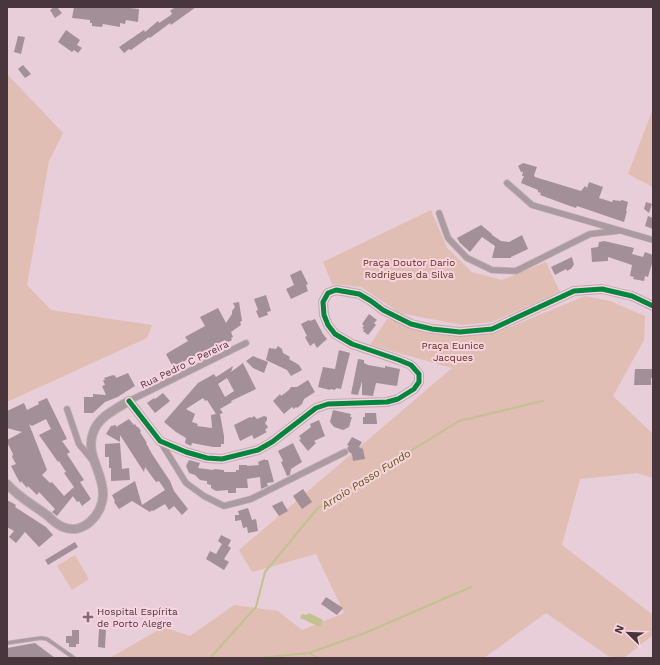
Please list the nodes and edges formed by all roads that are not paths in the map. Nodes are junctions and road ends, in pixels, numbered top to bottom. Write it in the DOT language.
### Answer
graph roads {
  1 [pos="507,183"];
  2 [pos="439,213"];
  3 [pos="617,231"];
  4 [pos="653,240"];
  5 [pos="653,306"];
  6 [pos="246,343"];
  7 [pos="129,401"];
  8 [pos="67,409"];
  9 [pos="160,441"];
  10 [pos="345,452"];
  11 [pos="93,462"];
  12 [pos="7,484"];
  13 [pos="7,643"];
  14 [pos="74,658"];
  1 -- 3 [label="street"];
  2 -- 3 [label="street"];
  3 -- 4 [label="street"];
  5 -- 9 [label="street"];
  6 -- 7 [label="street, Rua Pedro C Pereira"];
  7 -- 9 [label="street"];
  7 -- 11 [label="street"];
  8 -- 11 [label="street"];
  9 -- 10 [label="street"];
  11 -- 12 [label="street"];
  13 -- 14 [label="lane"];
}
